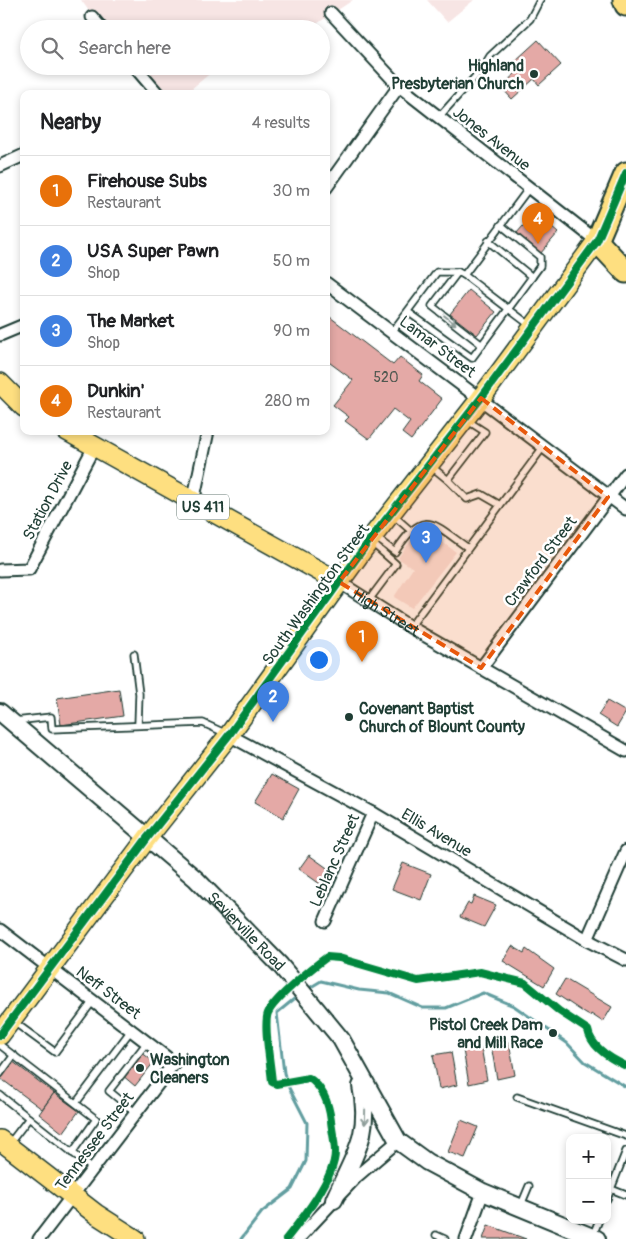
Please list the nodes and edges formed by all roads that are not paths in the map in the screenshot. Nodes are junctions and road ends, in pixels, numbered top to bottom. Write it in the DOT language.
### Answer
graph roads {
  1 [pos="540,0"];
  2 [pos="624,0"];
  3 [pos="626,5"];
  4 [pos="331,13"];
  5 [pos="92,17"];
  6 [pos="94,20"];
  7 [pos="142,75"];
  8 [pos="399,86"];
  9 [pos="155,90"];
  10 [pos="438,117"];
  11 [pos="20,157"];
  12 [pos="0,166"];
  13 [pos="626,173"];
  14 [pos="330,182"];
  15 [pos="529,188"];
  16 [pos="500,225"];
  17 [pos="488,241"];
  18 [pos="597,241"];
  19 [pos="626,252"];
  20 [pos="626,272"];
  21 [pos="461,273"];
  22 [pos="532,278"];
  23 [pos="330,286"];
  24 [pos="508,309"];
  25 [pos="408,312"];
  26 [pos="20,327"];
  27 [pos="533,328"];
  28 [pos="392,332"];
  29 [pos="0,336"];
  30 [pos="482,345"];
  31 [pos="0,383"];
  32 [pos="481,398"];
  33 [pos="20,403"];
  34 [pos="465,418"];
  35 [pos="74,435"];
  36 [pos="207,435"];
  37 [pos="544,446"];
  38 [pos="94,447"];
  39 [pos="428,464"];
  40 [pos="626,474"];
  41 [pos="448,480"];
  42 [pos="608,497"];
  43 [pos="193,502"];
  44 [pos="500,505"];
  45 [pos="626,509"];
  46 [pos="391,513"];
  47 [pos="410,530"];
  48 [pos="371,538"];
  49 [pos="468,548"];
  50 [pos="0,570"];
  51 [pos="338,582"];
  52 [pos="369,600"];
  53 [pos="410,627"];
  54 [pos="134,654"];
  55 [pos="481,668"];
  56 [pos="5,716"];
  57 [pos="138,726"];
  58 [pos="228,735"];
  59 [pos="626,752"];
  60 [pos="373,813"];
  61 [pos="148,837"];
  62 [pos="626,851"];
  63 [pos="325,921"];
  64 [pos="0,930"];
  65 [pos="587,940"];
  66 [pos="626,960"];
  67 [pos="51,968"];
  68 [pos="94,1000"];
  69 [pos="12,1020"];
  70 [pos="132,1030"];
  71 [pos="0,1036"];
  72 [pos="148,1041"];
  73 [pos="0,1045"];
  74 [pos="14,1055"];
  75 [pos="174,1063"];
  76 [pos="358,1069"];
  77 [pos="0,1074"];
  78 [pos="0,1095"];
  79 [pos="517,1097"];
  80 [pos="76,1103"];
  81 [pos="136,1113"];
  82 [pos="29,1118"];
  83 [pos="626,1136"];
  84 [pos="398,1141"];
  85 [pos="4,1143"];
  86 [pos="626,1151"];
  87 [pos="72,1153"];
  88 [pos="93,1169"];
  89 [pos="528,1186"];
  90 [pos="611,1189"];
  91 [pos="483,1192"];
  92 [pos="626,1195"];
  93 [pos="72,1196"];
  94 [pos="334,1200"];
  95 [pos="520,1207"];
  96 [pos="566,1221"];
  97 [pos="574,1224"];
  98 [pos="598,1224"];
  99 [pos="436,1235"];
  100 [pos="595,1238"];
  101 [pos="39,1239"];
  102 [pos="136,1239"];
  103 [pos="298,1239"];
  104 [pos="445,1239"];
  105 [pos="466,1239"];
  1 -- 10 [label="lane"];
  2 -- 3 [label="highway"];
  4 -- 8 [label="street, Jones Avenue"];
  5 -- 6 [label="street"];
  7 -- 9 [label="street"];
  8 -- 10 [label="street, Jones Avenue"];
  8 -- 14 [label="street"];
  10 -- 15 [label="street, Jones Avenue"];
  11 -- 12 [label="street"];
  13 -- 18 [label="highway"];
  15 -- 16 [label="lane"];
  15 -- 18 [label="street, Jones Avenue"];
  16 -- 17 [label="lane"];
  16 -- 22 [label="lane"];
  17 -- 21 [label="lane"];
  17 -- 22 [label="lane"];
  18 -- 19 [label="highway"];
  18 -- 20 [label="highway"];
  18 -- 27 [label="main road, South Washington Street"];
  21 -- 24 [label="lane"];
  21 -- 25 [label="lane"];
  21 -- 30 [label="lane, one-way"];
  22 -- 24 [label="lane"];
  23 -- 28 [label="street, Lamar Street"];
  24 -- 27 [label="lane"];
  24 -- 30 [label="lane"];
  25 -- 28 [label="lane"];
  25 -- 30 [label="lane"];
  26 -- 29 [label="street"];
  27 -- 32 [label="main road, South Washington Street"];
  28 -- 32 [label="street, Lamar Street"];
  31 -- 33 [label="main road"];
  32 -- 34 [label="main road, South Washington Street"];
  32 -- 37 [label="street, Lamar Street"];
  34 -- 39 [label="main road, South Washington Street"];
  34 -- 41 [label="lane"];
  35 -- 38 [label="main road, High Street / US 411"];
  36 -- 43 [label="street"];
  37 -- 42 [label="street, Lamar Street"];
  37 -- 44 [label="lane"];
  38 -- 43 [label="main road, High Street / US 411"];
  38 -- 50 [label="street, Station Drive"];
  39 -- 41 [label="lane"];
  39 -- 46 [label="main road, South Washington Street"];
  40 -- 42 [label="street, Crawford Street"];
  41 -- 44 [label="lane"];
  42 -- 45 [label="street, Lamar Street"];
  42 -- 55 [label="street, Crawford Street"];
  43 -- 51 [label="main road, High Street / US 411"];
  44 -- 49 [label="lane"];
  46 -- 47 [label="lane"];
  46 -- 48 [label="main road, South Washington Street"];
  47 -- 48 [label="lane"];
  47 -- 49 [label="lane"];
  48 -- 51 [label="main road, South Washington Street"];
  48 -- 52 [label="lane"];
  49 -- 53 [label="lane"];
  51 -- 52 [label="street, High Street"];
  51 -- 58 [label="main road, South Washington Street"];
  52 -- 53 [label="street, High Street"];
  53 -- 55 [label="street, High Street"];
  54 -- 57 [label="lane"];
  55 -- 59 [label="street, High Street"];
  56 -- 57 [label="lane"];
  56 -- 61 [label="street, Sevierville Road"];
  57 -- 58 [label="lane"];
  58 -- 60 [label="street, Ellis Avenue"];
  58 -- 61 [label="main road, South Washington Street"];
  60 -- 63 [label="street, Leblanc Street"];
  60 -- 65 [label="street, Ellis Avenue"];
  61 -- 67 [label="main road, South Washington Street"];
  61 -- 76 [label="street, Sevierville Road"];
  62 -- 65 [label="street"];
  64 -- 67 [label="street, Neff Street"];
  65 -- 66 [label="street, Ellis Avenue"];
  67 -- 68 [label="street, Neff Street"];
  67 -- 69 [label="main road, South Washington Street"];
  68 -- 69 [label="lane"];
  68 -- 70 [label="street, Neff Street"];
  69 -- 71 [label="main road, South Washington Street"];
  70 -- 72 [label="street, Neff Street"];
  70 -- 80 [label="lane"];
  72 -- 75 [label="street, Neff Street"];
  72 -- 81 [label="lane"];
  73 -- 74 [label="lane"];
  74 -- 77 [label="lane"];
  74 -- 80 [label="lane"];
  75 -- 81 [label="street, Tennessee Street"];
  76 -- 84 [label="street, Sevierville Road"];
  76 -- 94 [label="street, one-way"];
  78 -- 82 [label="lane"];
  79 -- 83 [label="lane"];
  80 -- 87 [label="lane"];
  81 -- 88 [label="street, Tennessee Street"];
  82 -- 85 [label="lane"];
  82 -- 87 [label="lane"];
  84 -- 91 [label="street, Sevierville Road"];
  84 -- 94 [label="street"];
  85 -- 93 [label="main road"];
  86 -- 90 [label="lane"];
  87 -- 88 [label="lane"];
  88 -- 93 [label="street, Tennessee Street"];
  89 -- 95 [label="lane"];
  90 -- 92 [label="lane"];
  91 -- 95 [label="street, Sevierville Road"];
  91 -- 105 [label="street"];
  93 -- 101 [label="street, Tennessee Street"];
  93 -- 102 [label="main road"];
  94 -- 103 [label="street"];
  95 -- 96 [label="street, Sevierville Road"];
  97 -- 100 [label="street, Sevierville Road"];
  98 -- 100 [label="lane"];
  99 -- 104 [label="lane"];
}
